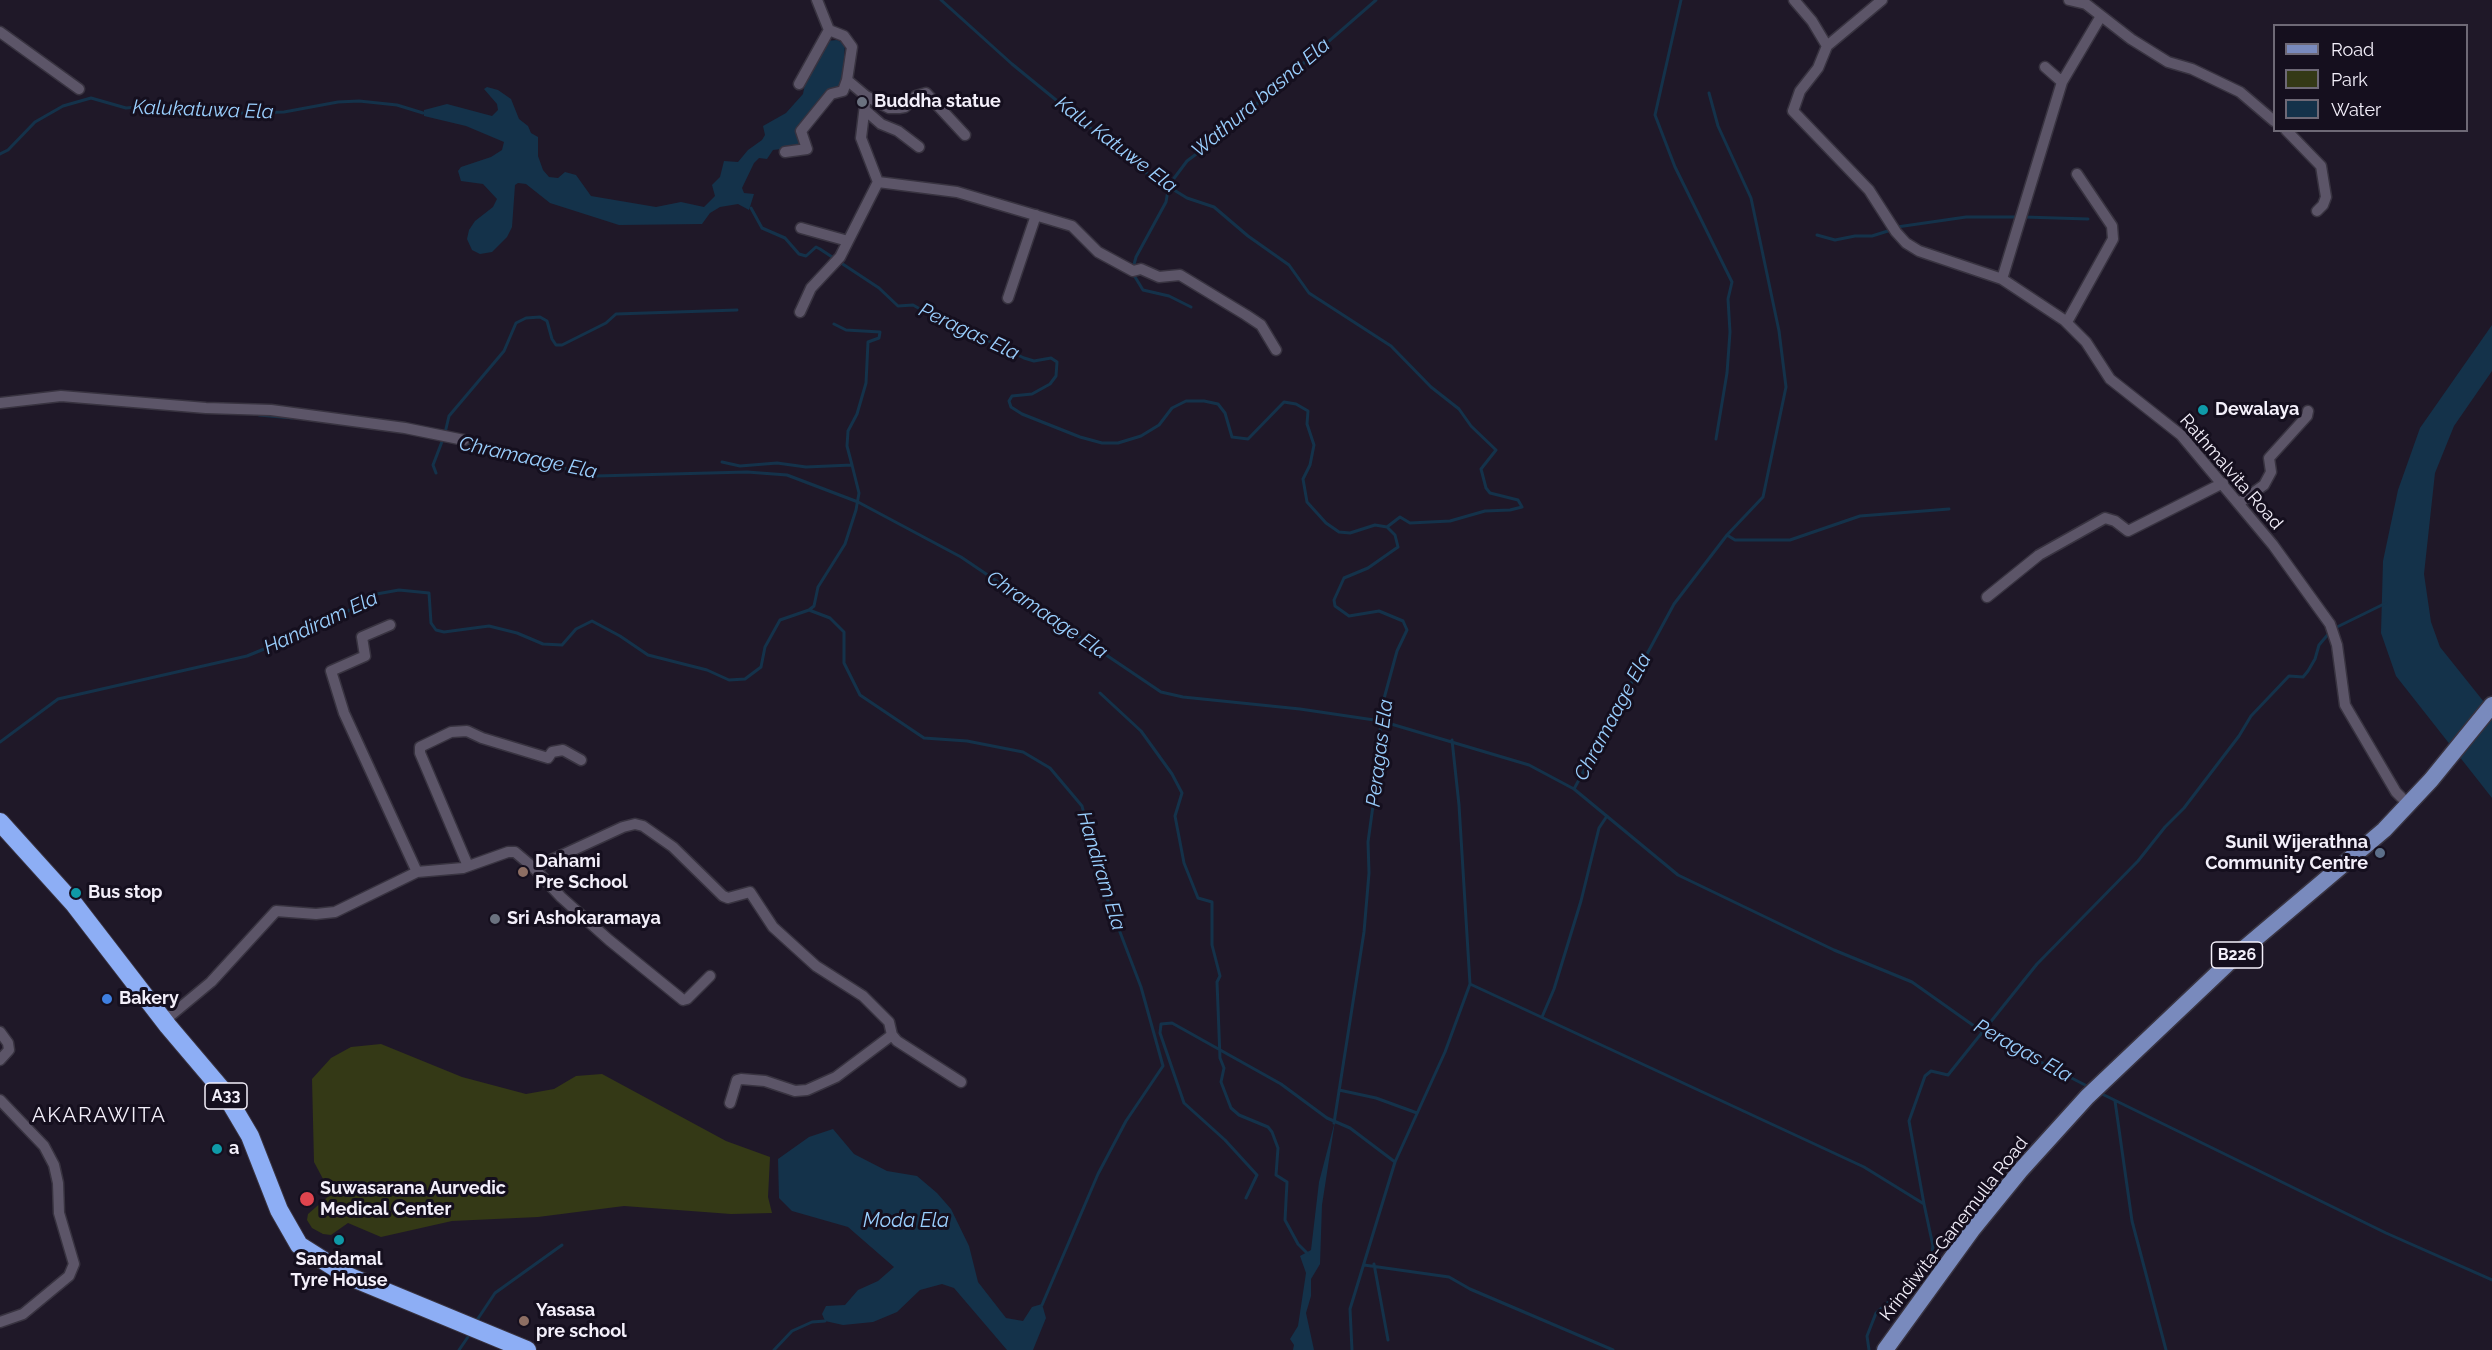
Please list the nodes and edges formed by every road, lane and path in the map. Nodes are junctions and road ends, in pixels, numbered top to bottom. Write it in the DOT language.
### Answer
graph roads {
  1 [pos="817,0"];
  2 [pos="1794,0"];
  3 [pos="1882,0"];
  4 [pos="2069,0"];
  5 [pos="2101,16"];
  6 [pos="829,30"];
  7 [pos="0,32"];
  8 [pos="1827,46"];
  9 [pos="2045,67"];
  10 [pos="847,80"];
  11 [pos="2062,81"];
  12 [pos="799,84"];
  13 [pos="79,89"];
  14 [pos="866,96"];
  15 [pos="864,110"];
  16 [pos="2273,120"];
  17 [pos="2288,132"];
  18 [pos="965,135"];
  19 [pos="919,147"];
  20 [pos="785,153"];
  21 [pos="2077,174"];
  22 [pos="878,182"];
  23 [pos="2317,211"];
  24 [pos="1036,214"];
  25 [pos="801,228"];
  26 [pos="848,241"];
  27 [pos="2002,279"];
  28 [pos="1008,298"];
  29 [pos="800,312"];
  30 [pos="2067,322"];
  31 [pos="1276,350"];
  32 [pos="0,402"];
  33 [pos="2308,411"];
  34 [pos="465,440"];
  35 [pos="2223,483"];
  36 [pos="2239,502"];
  37 [pos="1988,597"];
  38 [pos="390,625"];
  39 [pos="2492,706"];
  40 [pos="581,760"];
  41 [pos="2409,805"];
  42 [pos="0,822"];
  43 [pos="468,866"];
  44 [pos="534,868"];
  45 [pos="417,873"];
  46 [pos="710,976"];
  47 [pos="164,1021"];
  48 [pos="0,1032"];
  49 [pos="892,1035"];
  50 [pos="0,1060"];
  51 [pos="961,1082"];
  52 [pos="0,1100"];
  53 [pos="730,1103"];
  54 [pos="0,1322"];
  55 [pos="526,1350"];
  56 [pos="1885,1350"];
  1 -- 6 [label="street"];
  2 -- 8 [label="street"];
  3 -- 8 [label="street"];
  4 -- 5 [label="street"];
  5 -- 11 [label="street"];
  5 -- 16 [label="street"];
  6 -- 10 [label="street"];
  6 -- 12 [label="street"];
  7 -- 13 [label="street"];
  8 -- 27 [label="street, Rathmalvita Road"];
  9 -- 11 [label="street"];
  10 -- 14 [label="street"];
  10 -- 20 [label="street"];
  11 -- 27 [label="street"];
  14 -- 15 [label="street"];
  14 -- 18 [label="street"];
  15 -- 19 [label="street"];
  15 -- 22 [label="street"];
  17 -- 23 [label="street"];
  21 -- 30 [label="street"];
  22 -- 24 [label="street"];
  22 -- 26 [label="street"];
  24 -- 28 [label="street"];
  24 -- 31 [label="street"];
  25 -- 26 [label="street"];
  26 -- 29 [label="street"];
  27 -- 30 [label="street, Rathmalvita Road"];
  30 -- 35 [label="street, Rathmalvita Road"];
  32 -- 34 [label="street"];
  33 -- 36 [label="street"];
  35 -- 36 [label="street, Rathmalvita Road"];
  35 -- 37 [label="street"];
  36 -- 41 [label="street, Rathmalvita Road"];
  38 -- 45 [label="street"];
  39 -- 41 [label="main road, Krindiwita-Ganemulla Road / B226"];
  40 -- 43 [label="street"];
  41 -- 56 [label="main road, Krindiwita-Ganemulla Road / B226"];
  42 -- 47 [label="highway, A33"];
  43 -- 44 [label="street"];
  43 -- 45 [label="street"];
  44 -- 46 [label="street"];
  44 -- 49 [label="street"];
  45 -- 47 [label="street"];
  47 -- 55 [label="highway, A33"];
  48 -- 50 [label="street"];
  49 -- 51 [label="street"];
  49 -- 53 [label="street"];
  52 -- 54 [label="street"];
}
